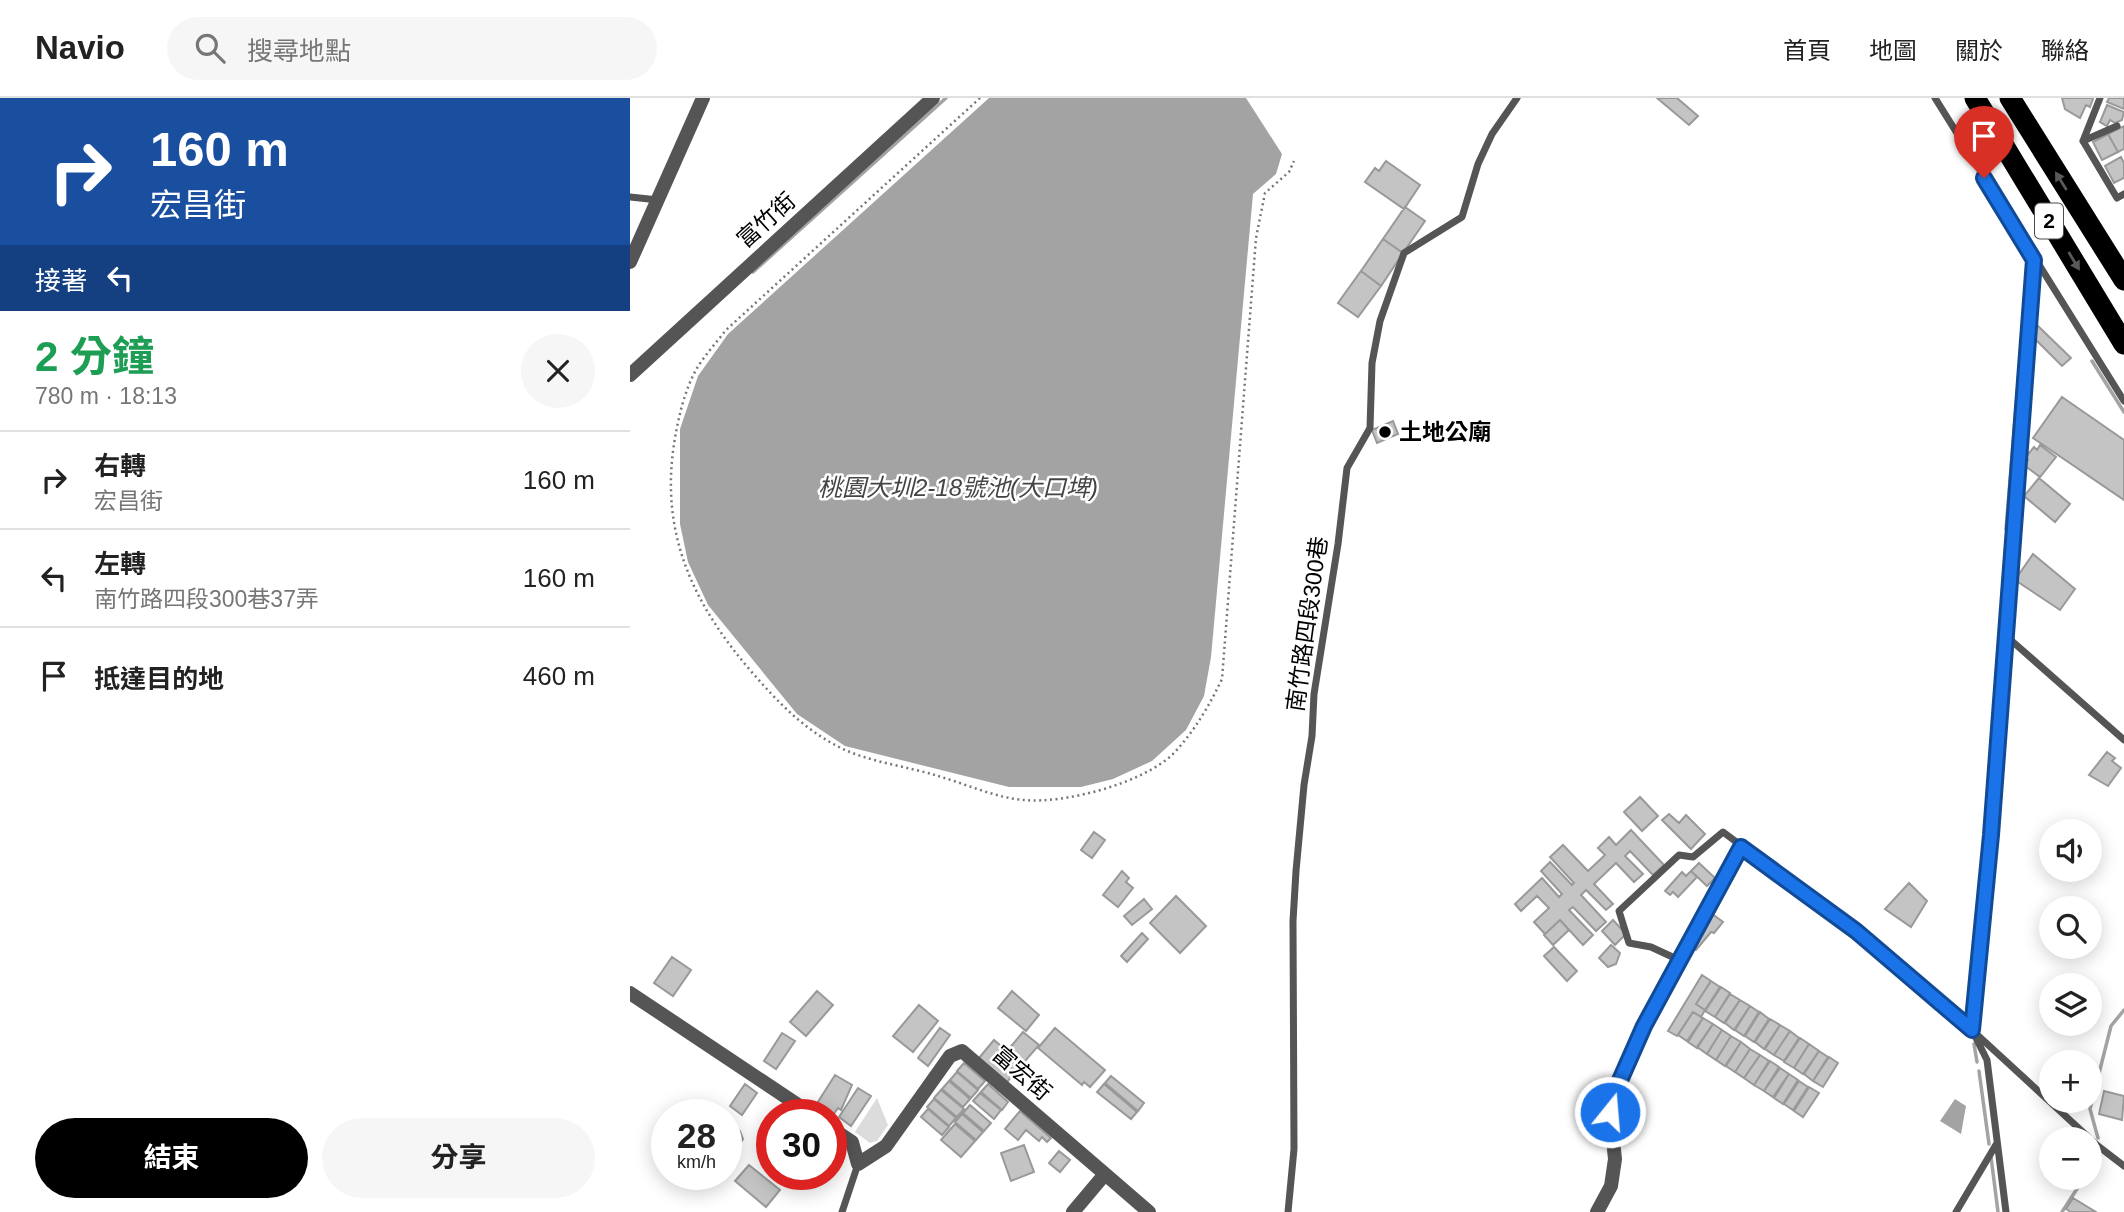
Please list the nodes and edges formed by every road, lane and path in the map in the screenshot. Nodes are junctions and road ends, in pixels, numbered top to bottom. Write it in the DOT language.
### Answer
graph roads {
  1 [pos="703,98"];
  2 [pos="933,98"];
  3 [pos="980,98"];
  4 [pos="1517,98"];
  5 [pos="1935,98"];
  6 [pos="1975,98"];
  7 [pos="2010,98"];
  8 [pos="2100,98"];
  9 [pos="2117,126"];
  10 [pos="2084,141"];
  11 [pos="1294,161"];
  12 [pos="2120,196"];
  13 [pos="630,197"];
  14 [pos="658,200"];
  15 [pos="2034,260"];
  16 [pos="630,261"];
  17 [pos="2124,280"];
  18 [pos="2124,344"];
  19 [pos="630,375"];
  20 [pos="2124,401"];
  21 [pos="2005,640"];
  22 [pos="2124,740"];
  23 [pos="1741,847"];
  24 [pos="1679,960"];
  25 [pos="630,993"];
  26 [pos="1972,1030"];
  27 [pos="789,1099"];
  28 [pos="847,1139"];
  29 [pos="1997,1142"];
  30 [pos="858,1164"];
  31 [pos="2124,1166"];
  32 [pos="1105,1174"];
  33 [pos="842,1212"];
  34 [pos="1073,1212"];
  35 [pos="1149,1212"];
  36 [pos="1288,1212"];
  37 [pos="1597,1212"];
  38 [pos="1956,1212"];
  39 [pos="2006,1212"];
  1 -- 14 [label="street"];
  2 -- 19 [label="street, 富竹街"];
  3 -- 11 [label="path"];
  4 -- 36 [label="lane, 南竹路四段300巷"];
  5 -- 15 [label="lane"];
  6 -- 18 [label="highway, 2, one-way"];
  17 -- 7 [label="highway, 2, one-way"];
  8 -- 10 [label="lane"];
  9 -- 10 [label="lane"];
  10 -- 12 [label="lane"];
  13 -- 14 [label="lane"];
  14 -- 16 [label="street"];
  15 -- 20 [label="lane"];
  15 -- 21 [label="lane"];
  21 -- 22 [label="lane"];
  21 -- 26 [label="lane"];
  23 -- 24 [label="street"];
  23 -- 24 [label="lane"];
  23 -- 26 [label="lane"];
  24 -- 37 [label="street"];
  25 -- 27 [label="street"];
  26 -- 29 [label="lane"];
  26 -- 31 [label="lane"];
  28 -- 30 [label="street"];
  29 -- 38 [label="lane"];
  29 -- 39 [label="lane"];
  30 -- 32 [label="street, 富宏街"];
  30 -- 33 [label="lane"];
  32 -- 34 [label="street"];
  32 -- 35 [label="street"];
}
